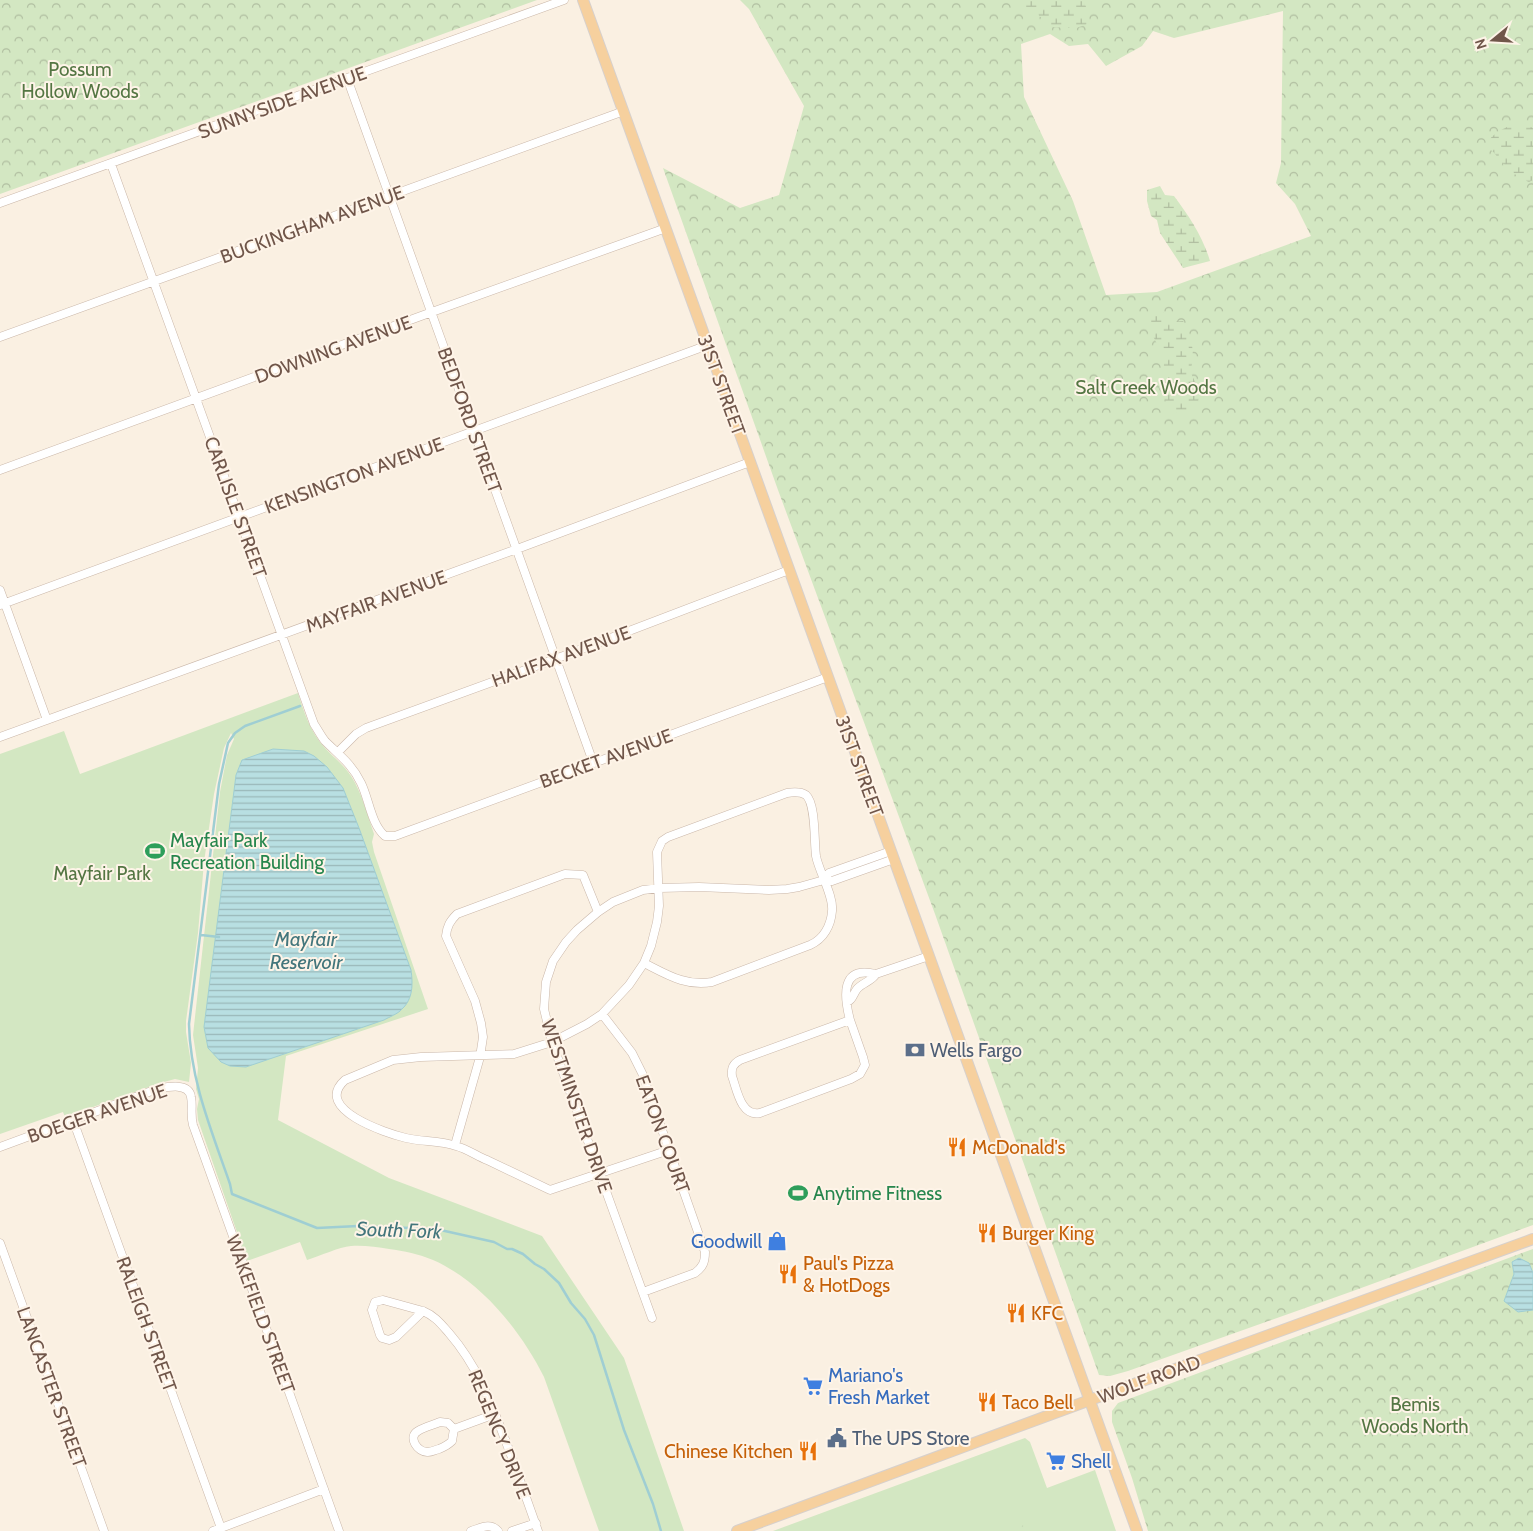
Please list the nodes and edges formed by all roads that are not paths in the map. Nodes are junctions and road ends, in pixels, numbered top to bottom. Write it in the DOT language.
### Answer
graph roads {
  1 [pos="564,0"];
  2 [pos="583,0"];
  3 [pos="347,78"];
  4 [pos="624,111"];
  5 [pos="112,164"];
  6 [pos="389,195"];
  7 [pos="0,203"];
  8 [pos="666,228"];
  9 [pos="153,281"];
  10 [pos="432,312"];
  11 [pos="0,336"];
  12 [pos="708,346"];
  13 [pos="198,399"];
  14 [pos="474,430"];
  15 [pos="750,462"];
  16 [pos="0,470"];
  17 [pos="240,516"];
  18 [pos="517,550"];
  19 [pos="789,570"];
  20 [pos="0,590"];
  21 [pos="2,604"];
  22 [pos="282,635"];
  23 [pos="556,659"];
  24 [pos="828,677"];
  25 [pos="47,720"];
  26 [pos="0,736"];
  27 [pos="338,752"];
  28 [pos="593,762"];
  29 [pos="385,836"];
  30 [pos="892,855"];
  31 [pos="824,880"];
  32 [pos="660,888"];
  33 [pos="598,912"];
  34 [pos="929,956"];
  35 [pos="644,963"];
  36 [pos="876,974"];
  37 [pos="847,1002"];
  38 [pos="602,1014"];
  39 [pos="850,1020"];
  40 [pos="552,1042"];
  41 [pos="480,1056"];
  42 [pos="191,1095"];
  43 [pos="73,1120"];
  44 [pos="455,1145"];
  45 [pos="0,1147"];
  46 [pos="669,1150"];
  47 [pos="600,1174"];
  48 [pos="1533,1239"];
  49 [pos="0,1243"];
  50 [pos="643,1292"];
  51 [pos="423,1312"];
  52 [pos="652,1318"];
  53 [pos="1090,1400"];
  54 [pos="496,1414"];
  55 [pos="454,1429"];
  56 [pos="324,1490"];
  57 [pos="537,1527"];
  58 [pos="217,1530"];
  59 [pos="104,1531"];
  60 [pos="339,1531"];
  61 [pos="472,1531"];
  62 [pos="498,1531"];
  63 [pos="512,1531"];
  64 [pos="737,1531"];
  65 [pos="1138,1531"];
  1 -- 3 [label="street, SUNNYSIDE AVENUE"];
  2 -- 4 [label="main road, 31ST STREET"];
  3 -- 5 [label="street, SUNNYSIDE AVENUE"];
  3 -- 6 [label="street, BEDFORD STREET"];
  4 -- 6 [label="street, BUCKINGHAM AVENUE"];
  4 -- 8 [label="main road, 31ST STREET"];
  5 -- 7 [label="street, SUNNYSIDE AVENUE"];
  5 -- 9 [label="street, CARLISLE STREET"];
  6 -- 9 [label="street, BUCKINGHAM AVENUE"];
  6 -- 10 [label="street, BEDFORD STREET"];
  8 -- 10 [label="street, DOWNING AVENUE"];
  8 -- 12 [label="main road, 31ST STREET"];
  9 -- 11 [label="street, BUCKINGHAM AVENUE"];
  9 -- 13 [label="street, CARLISLE STREET"];
  10 -- 13 [label="street, DOWNING AVENUE"];
  10 -- 14 [label="street, BEDFORD STREET"];
  12 -- 14 [label="street, KENSINGTON AVENUE"];
  12 -- 15 [label="main road, 31ST STREET"];
  13 -- 16 [label="street, DOWNING AVENUE"];
  13 -- 17 [label="street, CARLISLE STREET"];
  14 -- 17 [label="street, KENSINGTON AVENUE"];
  14 -- 18 [label="street, BEDFORD STREET"];
  15 -- 18 [label="street, MAYFAIR AVENUE"];
  15 -- 19 [label="main road, 31ST STREET"];
  17 -- 21 [label="street, KENSINGTON AVENUE"];
  17 -- 22 [label="street, CARLISLE STREET"];
  18 -- 22 [label="street, MAYFAIR AVENUE"];
  18 -- 23 [label="street, BEDFORD STREET"];
  19 -- 23 [label="street, HALIFAX AVENUE"];
  19 -- 24 [label="main road, 31ST STREET"];
  20 -- 21 [label="street"];
  21 -- 25 [label="street"];
  22 -- 25 [label="street, MAYFAIR AVENUE"];
  22 -- 27 [label="street, CARLISLE STREET"];
  23 -- 27 [label="street, HALIFAX AVENUE"];
  23 -- 28 [label="street, BEDFORD STREET"];
  24 -- 28 [label="street, BECKET AVENUE"];
  24 -- 30 [label="main road, 31ST STREET"];
  25 -- 26 [label="street, MAYFAIR AVENUE"];
  27 -- 29 [label="street, CARLISLE STREET"];
  28 -- 29 [label="street, BECKET AVENUE"];
  30 -- 31 [label="street, WESTMINSTER DRIVE"];
  30 -- 34 [label="main road, 31ST STREET"];
  31 -- 32 [label="street, WESTMINSTER DRIVE"];
  31 -- 32 [label="street"];
  31 -- 35 [label="street"];
  32 -- 33 [label="street, WESTMINSTER DRIVE"];
  32 -- 35 [label="street"];
  33 -- 40 [label="street, WESTMINSTER DRIVE"];
  33 -- 41 [label="street"];
  34 -- 36 [label="street"];
  34 -- 53 [label="main road, 31ST STREET"];
  35 -- 38 [label="street"];
  36 -- 37 [label="street"];
  36 -- 37 [label="street"];
  37 -- 39 [label="street"];
  38 -- 40 [label="street"];
  38 -- 46 [label="street, EATON COURT"];
  39 -- 39 [label="street"];
  40 -- 41 [label="street"];
  40 -- 47 [label="street, WESTMINSTER DRIVE"];
  41 -- 44 [label="street"];
  41 -- 44 [label="street"];
  42 -- 43 [label="street, BOEGER AVENUE"];
  42 -- 56 [label="street, WAKEFIELD STREET"];
  43 -- 45 [label="street, BOEGER AVENUE"];
  43 -- 58 [label="street, RALEIGH STREET"];
  44 -- 47 [label="street"];
  46 -- 47 [label="street"];
  46 -- 50 [label="street, EATON COURT"];
  47 -- 50 [label="street, WESTMINSTER DRIVE"];
  48 -- 53 [label="main road, WOLF ROAD"];
  49 -- 59 [label="street, LANCASTER STREET"];
  50 -- 52 [label="street, WESTMINSTER DRIVE"];
  51 -- 51 [label="street, REGENCY DRIVE"];
  51 -- 54 [label="street, REGENCY DRIVE"];
  53 -- 64 [label="main road, WOLF ROAD"];
  53 -- 65 [label="main road, 31ST STREET"];
  54 -- 55 [label="street"];
  54 -- 57 [label="street, REGENCY DRIVE"];
  55 -- 55 [label="street"];
  56 -- 58 [label="street"];
  56 -- 60 [label="street, WAKEFIELD STREET"];
  57 -- 63 [label="street"];
  61 -- 62 [label="street"];
}
